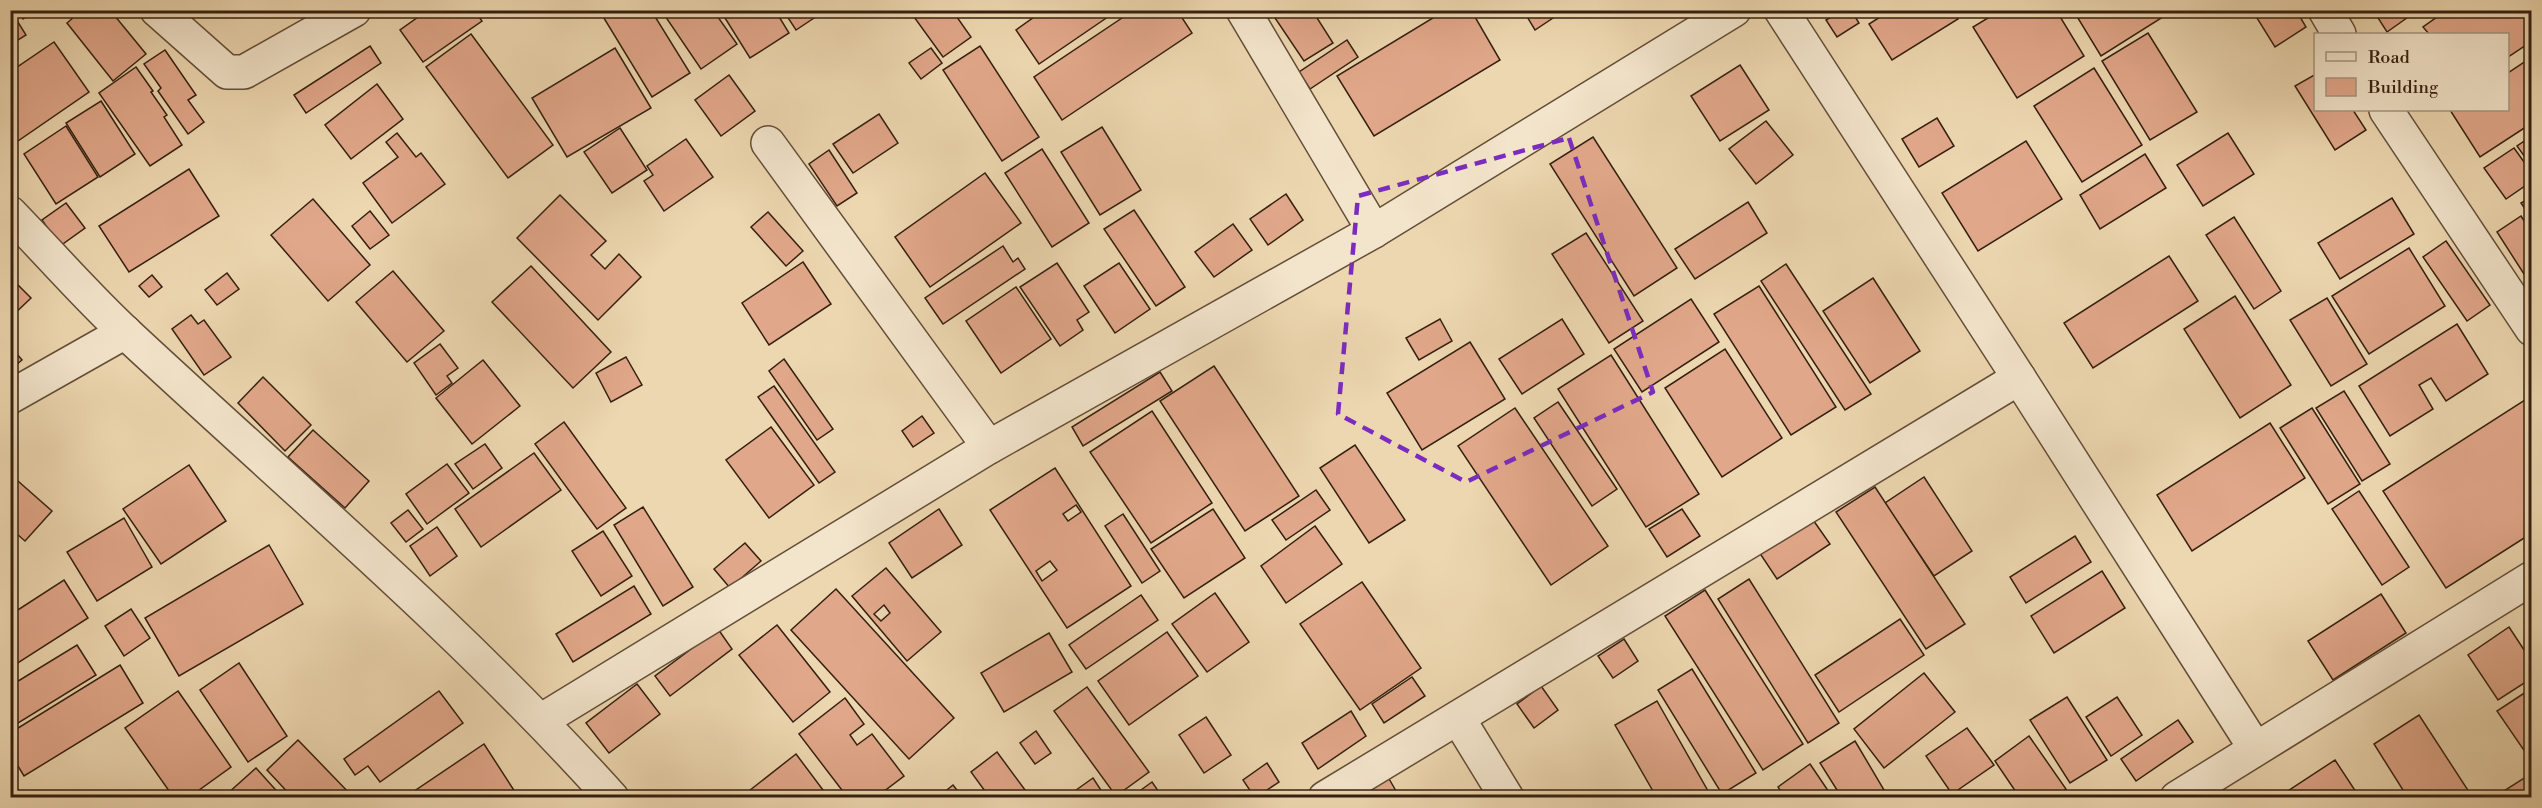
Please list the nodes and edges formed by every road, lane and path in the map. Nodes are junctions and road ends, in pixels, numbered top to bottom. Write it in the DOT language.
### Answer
graph roads {
  1 [pos="157,10"];
  2 [pos="354,10"];
  3 [pos="1244,10"];
  4 [pos="1734,10"];
  5 [pos="1780,10"];
  6 [pos="2325,10"];
  7 [pos="2338,33"];
  8 [pos="2387,111"];
  9 [pos="768,143"];
  10 [pos="10,213"];
  11 [pos="1374,231"];
  12 [pos="2532,329"];
  13 [pos="125,332"];
  14 [pos="2019,378"];
  15 [pos="10,397"];
  16 [pos="989,447"];
  17 [pos="2532,578"];
  18 [pos="1458,718"];
  19 [pos="542,720"];
  20 [pos="2254,748"];
  21 [pos="612,798"];
  22 [pos="1325,798"];
  23 [pos="1507,798"];
  24 [pos="2177,798"];
  1 -- 2 [label="street"];
  3 -- 11 [label="street"];
  4 -- 11 [label="street"];
  5 -- 14 [label="street"];
  6 -- 7 [label="street"];
  8 -- 12 [label="street"];
  9 -- 16 [label="street"];
  10 -- 13 [label="street"];
  11 -- 16 [label="street"];
  13 -- 15 [label="street"];
  13 -- 19 [label="street"];
  14 -- 18 [label="street"];
  14 -- 20 [label="street"];
  16 -- 19 [label="street"];
  17 -- 20 [label="street"];
  18 -- 22 [label="street"];
  18 -- 23 [label="street"];
  19 -- 21 [label="street"];
  20 -- 24 [label="street"];
}
